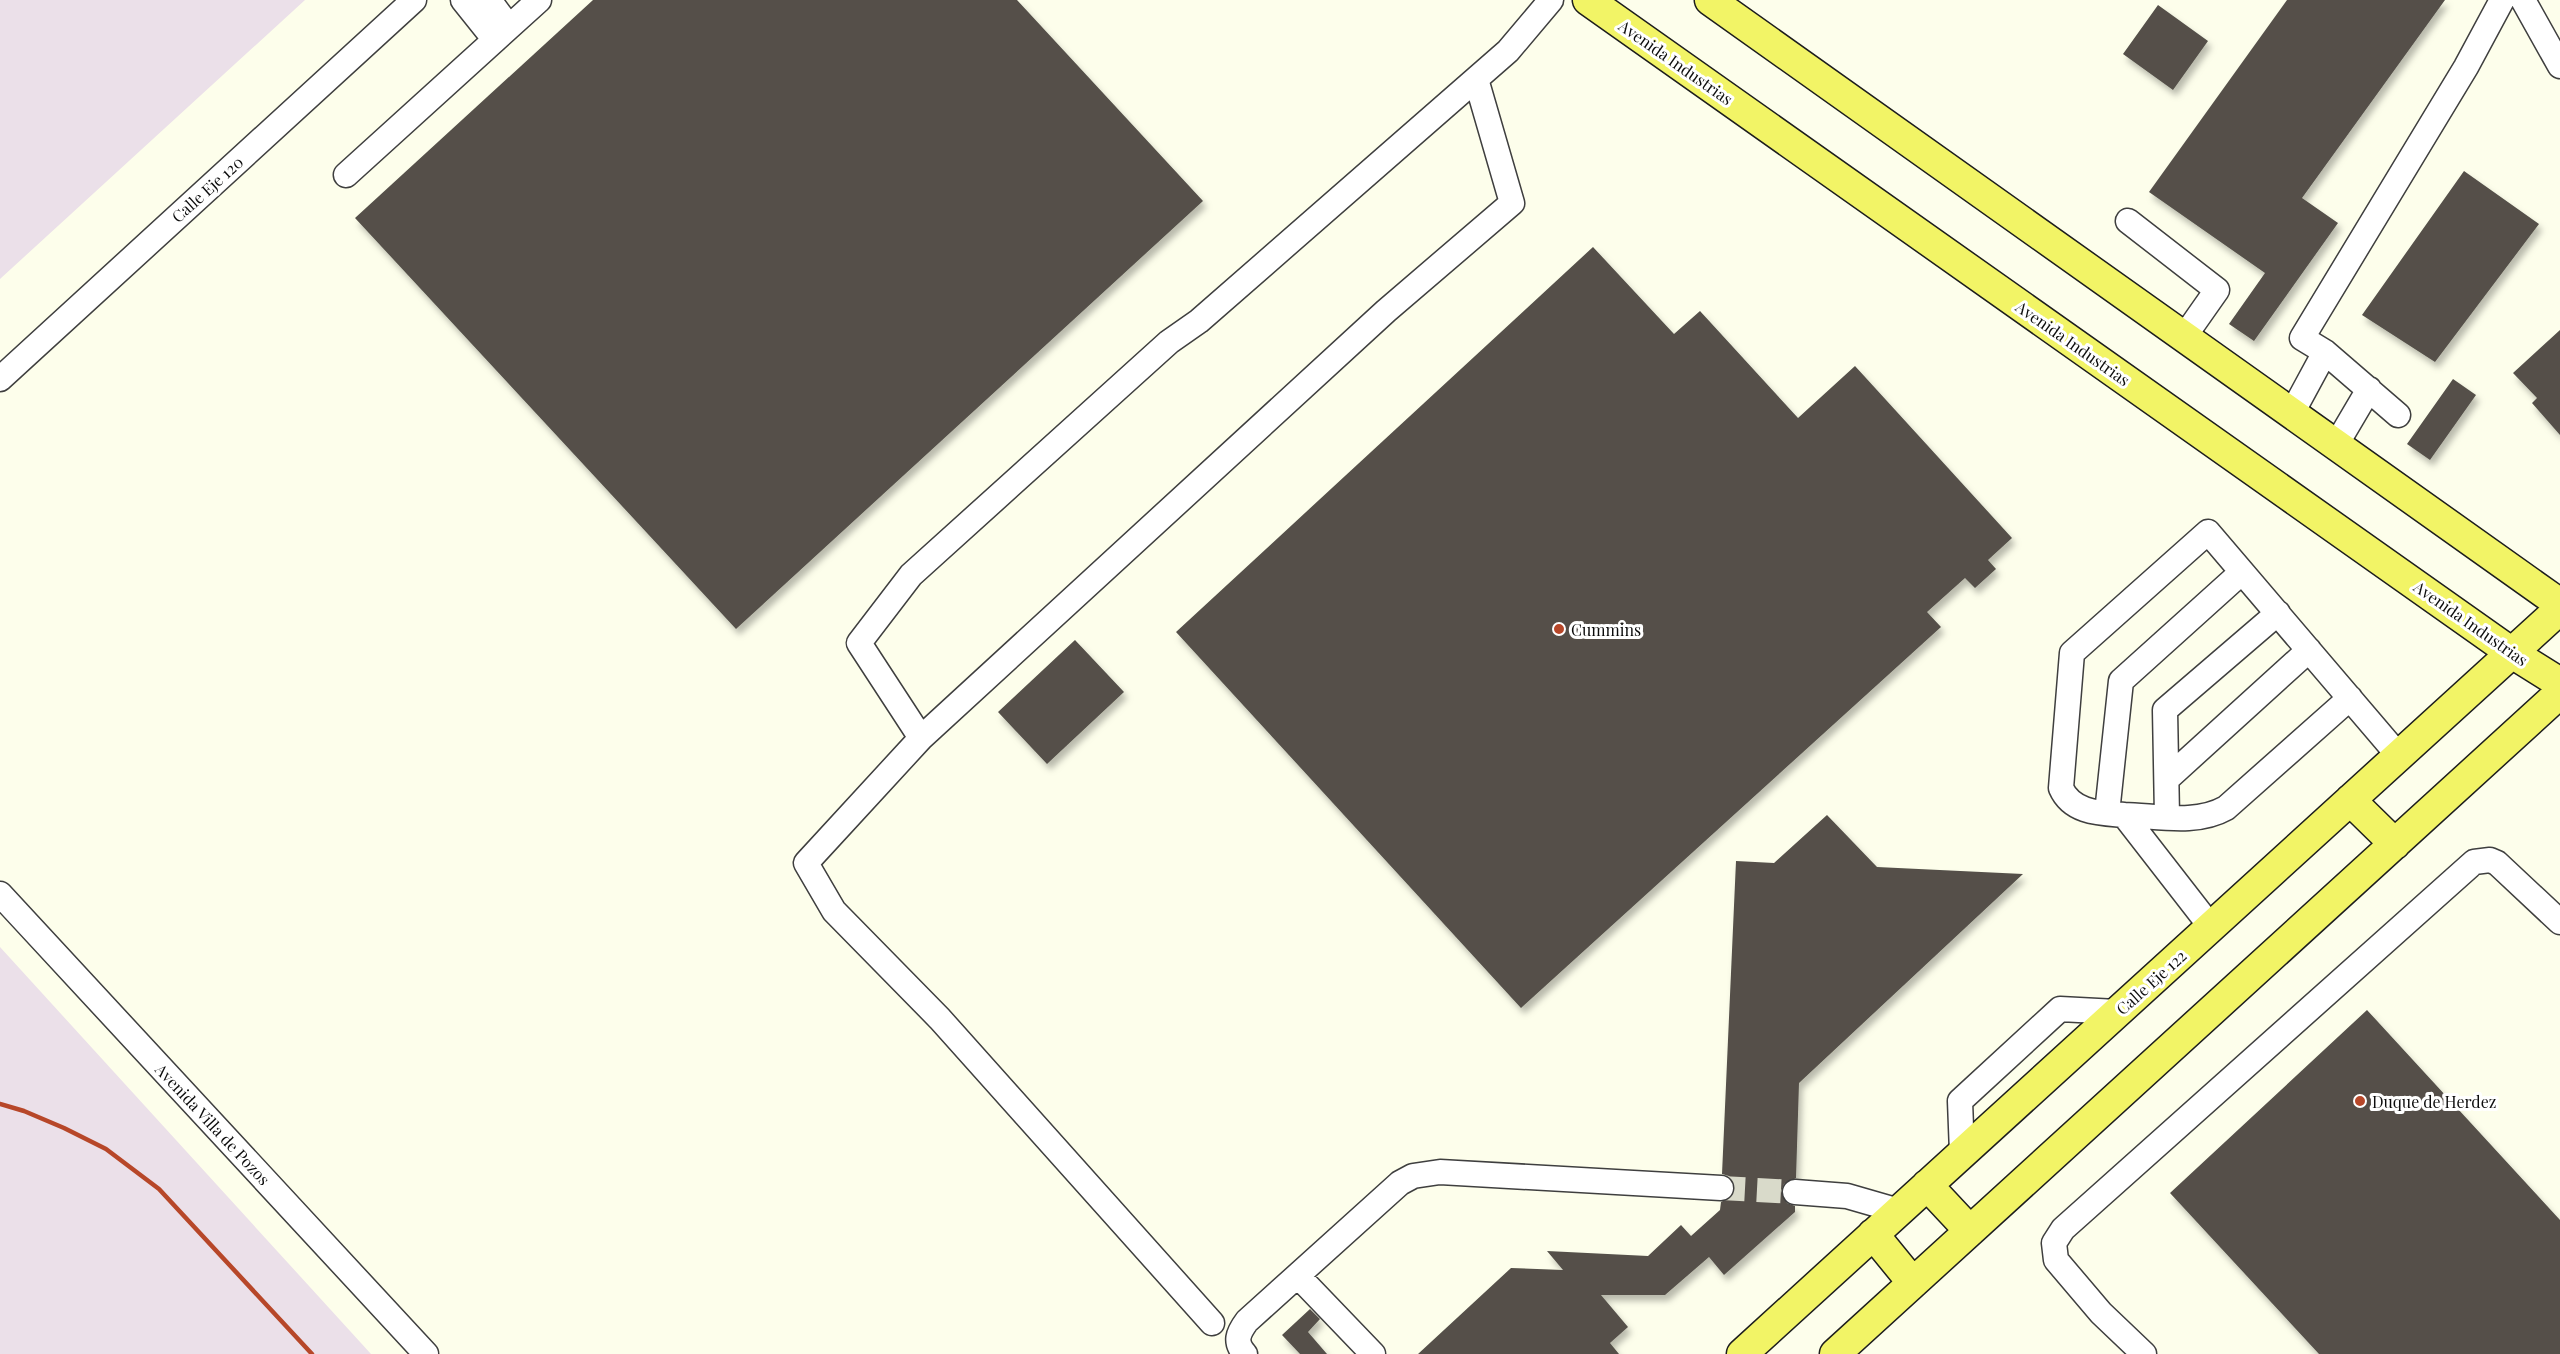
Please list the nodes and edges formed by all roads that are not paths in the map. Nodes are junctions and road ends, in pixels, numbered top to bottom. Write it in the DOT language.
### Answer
graph roads {
  1 [pos="414,0"];
  2 [pos="463,0"];
  3 [pos="489,0"];
  4 [pos="539,0"];
  5 [pos="1551,0"];
  6 [pos="1588,0"];
  7 [pos="1710,0"];
  8 [pos="2502,0"];
  9 [pos="2523,0"];
  10 [pos="502,34"];
  11 [pos="2560,66"];
  12 [pos="1476,79"];
  13 [pos="346,175"];
  14 [pos="2128,221"];
  15 [pos="2184,337"];
  16 [pos="2325,352"];
  17 [pos="0,379"];
  18 [pos="2369,389"];
  19 [pos="2292,413"];
  20 [pos="2398,415"];
  21 [pos="2337,445"];
  22 [pos="2242,572"];
  23 [pos="2560,604"];
  24 [pos="2560,609"];
  25 [pos="2278,613"];
  26 [pos="2309,650"];
  27 [pos="2512,653"];
  28 [pos="2560,682"];
  29 [pos="2560,693"];
  30 [pos="2350,698"];
  31 [pos="921,738"];
  32 [pos="2399,756"];
  33 [pos="2168,778"];
  34 [pos="2350,800"];
  35 [pos="2115,814"];
  36 [pos="2167,816"];
  37 [pos="2395,844"];
  38 [pos="0,894"];
  39 [pos="2560,922"];
  40 [pos="2211,927"];
  41 [pos="2117,1012"];
  42 [pos="1962,1153"];
  43 [pos="1927,1185"];
  44 [pos="1721,1188"];
  45 [pos="1796,1192"];
  46 [pos="1899,1211"];
  47 [pos="1970,1231"];
  48 [pos="1873,1234"];
  49 [pos="1298,1276"];
  50 [pos="1913,1283"];
  51 [pos="1212,1323"];
  52 [pos="426,1354"];
  53 [pos="1245,1354"];
  54 [pos="1373,1354"];
  55 [pos="1742,1354"];
  56 [pos="1834,1354"];
  57 [pos="2144,1354"];
  1 -- 17 [label="street, Calle Eje 120"];
  2 -- 10 [label="street"];
  3 -- 10 [label="street"];
  4 -- 10 [label="street"];
  5 -- 12 [label="street"];
  6 -- 27 [label="main road, Avenida Industrias"];
  7 -- 15 [label="main road"];
  8 -- 16 [label="street"];
  9 -- 11 [label="street"];
  10 -- 13 [label="street"];
  12 -- 31 [label="street"];
  12 -- 31 [label="street"];
  14 -- 15 [label="street"];
  15 -- 19 [label="main road"];
  16 -- 18 [label="street"];
  16 -- 19 [label="street"];
  18 -- 20 [label="street"];
  18 -- 21 [label="street"];
  19 -- 21 [label="main road"];
  21 -- 23 [label="main road"];
  22 -- 25 [label="street"];
  22 -- 35 [label="street"];
  22 -- 35 [label="street"];
  24 -- 27 [label="main road, Calle Eje 122"];
  25 -- 26 [label="street"];
  25 -- 33 [label="street"];
  26 -- 30 [label="street"];
  26 -- 33 [label="street"];
  27 -- 28 [label="main road, Avenida Industrias"];
  27 -- 32 [label="main road, Calle Eje 122"];
  29 -- 37 [label="main road"];
  30 -- 32 [label="street"];
  30 -- 36 [label="street"];
  31 -- 51 [label="street"];
  32 -- 34 [label="main road, Calle Eje 122"];
  33 -- 36 [label="street"];
  34 -- 37 [label="main road"];
  34 -- 40 [label="main road, Calle Eje 122"];
  35 -- 36 [label="street"];
  35 -- 40 [label="street"];
  37 -- 47 [label="main road"];
  38 -- 52 [label="street, Avenida Villa de Pozos"];
  39 -- 57 [label="street"];
  40 -- 41 [label="main road, Calle Eje 122"];
  41 -- 42 [label="main road, Calle Eje 122"];
  41 -- 42 [label="street"];
  42 -- 43 [label="main road, Calle Eje 122"];
  43 -- 46 [label="main road, Calle Eje 122"];
  43 -- 47 [label="main road"];
  44 -- 49 [label="street"];
  45 -- 46 [label="street"];
  46 -- 48 [label="main road, Calle Eje 122"];
  47 -- 50 [label="main road"];
  48 -- 50 [label="main road"];
  48 -- 55 [label="main road, Calle Eje 122"];
  49 -- 53 [label="street"];
  49 -- 54 [label="street"];
  50 -- 56 [label="main road"];
}
